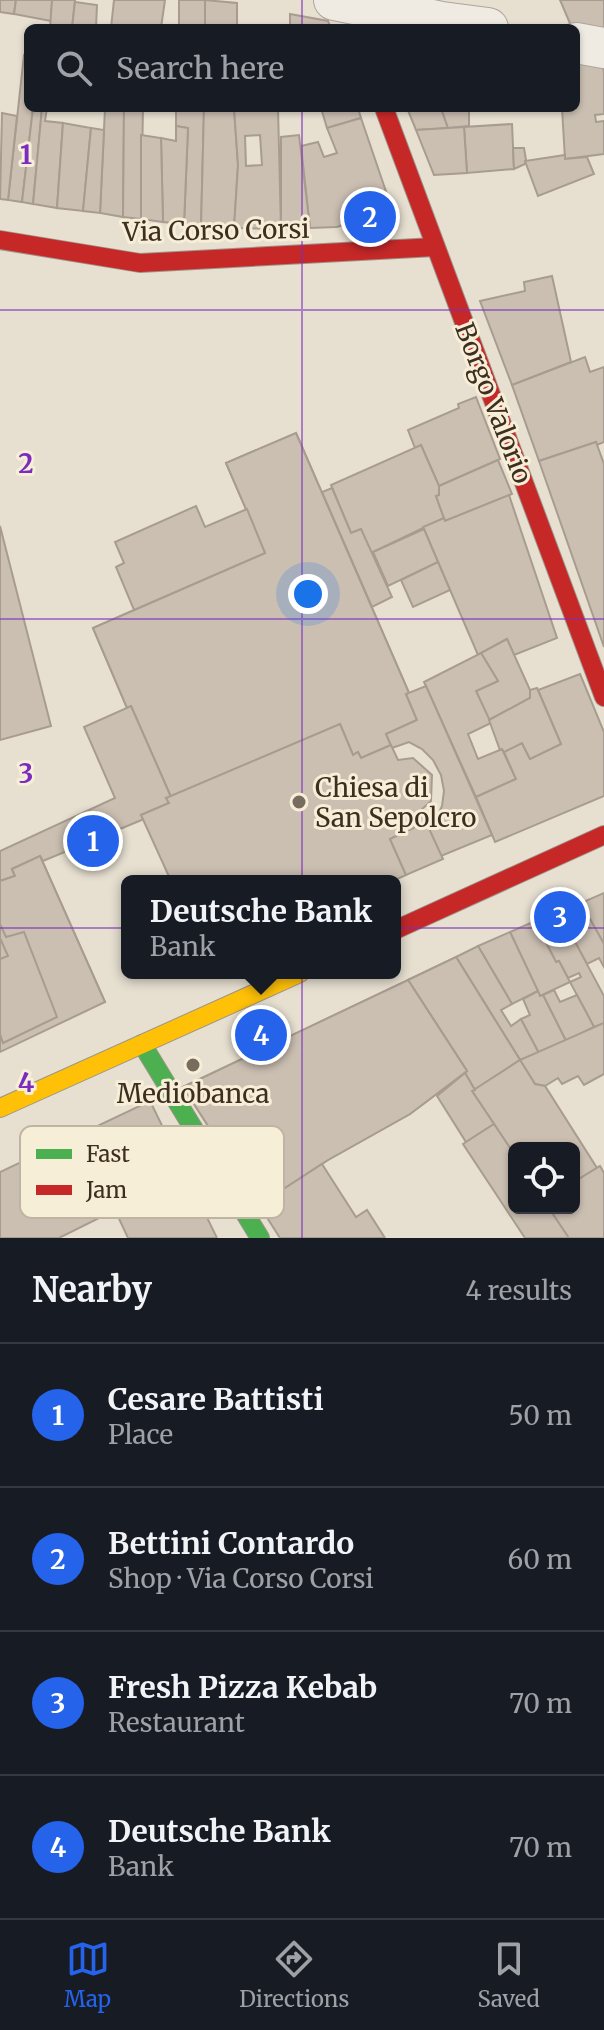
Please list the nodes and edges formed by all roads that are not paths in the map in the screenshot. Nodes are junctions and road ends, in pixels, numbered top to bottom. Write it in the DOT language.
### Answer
graph roads {
  1 [pos="344,10"];
  2 [pos="456,24"];
  3 [pos="580,44"];
  4 [pos="604,48"];
  5 [pos="385,112"];
  6 [pos="0,240"];
  7 [pos="435,247"];
  8 [pos="604,697"];
  9 [pos="604,835"];
  10 [pos="401,927"];
  11 [pos="287,979"];
  12 [pos="142,1044"];
  13 [pos="0,1108"];
  14 [pos="192,1126"];
  15 [pos="248,1218"];
  16 [pos="260,1238"];
  1 -- 2 [label="street"];
  3 -- 4 [label="street"];
  5 -- 7 [label="street, Borgo Valorio"];
  6 -- 7 [label="street, Via Corso Corsi"];
  7 -- 8 [label="street, Borgo Valorio"];
  9 -- 10 [label="street"];
  11 -- 12 [label="street"];
  12 -- 13 [label="street"];
  12 -- 14 [label="street"];
  15 -- 16 [label="street"];
}
